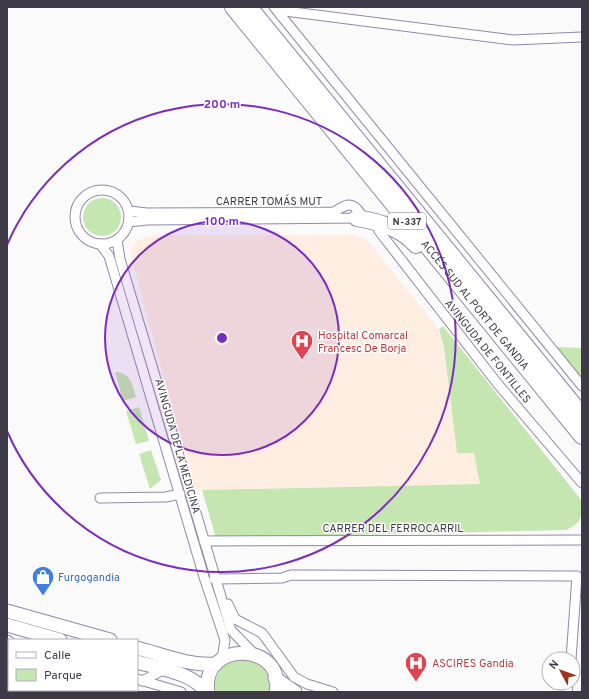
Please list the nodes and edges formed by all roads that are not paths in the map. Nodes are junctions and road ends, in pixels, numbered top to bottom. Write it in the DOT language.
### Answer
graph roads {
  1 [pos="233,7"];
  2 [pos="249,7"];
  3 [pos="276,8"];
  4 [pos="582,37"];
  5 [pos="129,211"];
  6 [pos="358,218"];
  7 [pos="129,222"];
  8 [pos="379,231"];
  9 [pos="117,240"];
  10 [pos="100,244"];
  11 [pos="515,354"];
  12 [pos="582,386"];
  13 [pos="582,415"];
  14 [pos="582,436"];
  15 [pos="582,483"];
  16 [pos="180,494"];
  17 [pos="100,498"];
  18 [pos="582,540"];
  19 [pos="204,541"];
  20 [pos="215,582"];
  21 [pos="7,611"];
  22 [pos="7,625"];
  23 [pos="56,639"];
  24 [pos="106,639"];
  25 [pos="138,648"];
  26 [pos="572,651"];
  27 [pos="255,654"];
  28 [pos="219,661"];
  29 [pos="138,662"];
  30 [pos="163,670"];
  31 [pos="276,678"];
  32 [pos="139,680"];
  33 [pos="181,692"];
  34 [pos="207,692"];
  35 [pos="276,692"];
  36 [pos="295,692"];
  37 [pos="333,692"];
  1 -- 11 [label="highway, ACCÉS SUD AL PORT DE GANDIA / N-337"];
  2 -- 13 [label="highway, ACCÉS SUD AL PORT DE GANDIA / N-337"];
  3 -- 4 [label="street"];
  3 -- 12 [label="street"];
  5 -- 6 [label="street, CARRER TOMÁS MUT"];
  5 -- 7 [label="street"];
  5 -- 10 [label="street"];
  6 -- 7 [label="street, CARRER TOMÁS MUT"];
  6 -- 11 [label="highway"];
  7 -- 9 [label="street"];
  8 -- 15 [label="street, AVINGUDA DE FONTILLES"];
  9 -- 10 [label="street"];
  9 -- 19 [label="street, AVINGUDA DE LA MEDICINA"];
  10 -- 16 [label="street, AVINGUDA DE LA MEDICINA"];
  11 -- 14 [label="highway, ACCÉS SUD AL PORT DE GANDIA / N-337"];
  16 -- 17 [label="street"];
  16 -- 28 [label="street, AVINGUDA DE LA MEDICINA"];
  18 -- 19 [label="street, CARRER DEL FERROCARRIL"];
  19 -- 20 [label="street, AVINGUDA DE LA MEDICINA"];
  20 -- 26 [label="street"];
  20 -- 27 [label="street, AVINGUDA DE LA MEDICINA"];
  20 -- 37 [label="street, AVINGUDA DE LA MEDICINA"];
  21 -- 24 [label="main road"];
  22 -- 23 [label="main road"];
  25 -- 28 [label="main road"];
  27 -- 28 [label="main road"];
  27 -- 31 [label="main road"];
  28 -- 34 [label="main road"];
  29 -- 30 [label="main road"];
  30 -- 32 [label="street"];
  30 -- 34 [label="main road"];
  31 -- 35 [label="main road"];
  31 -- 36 [label="main road"];
  32 -- 33 [label="street"];
}
